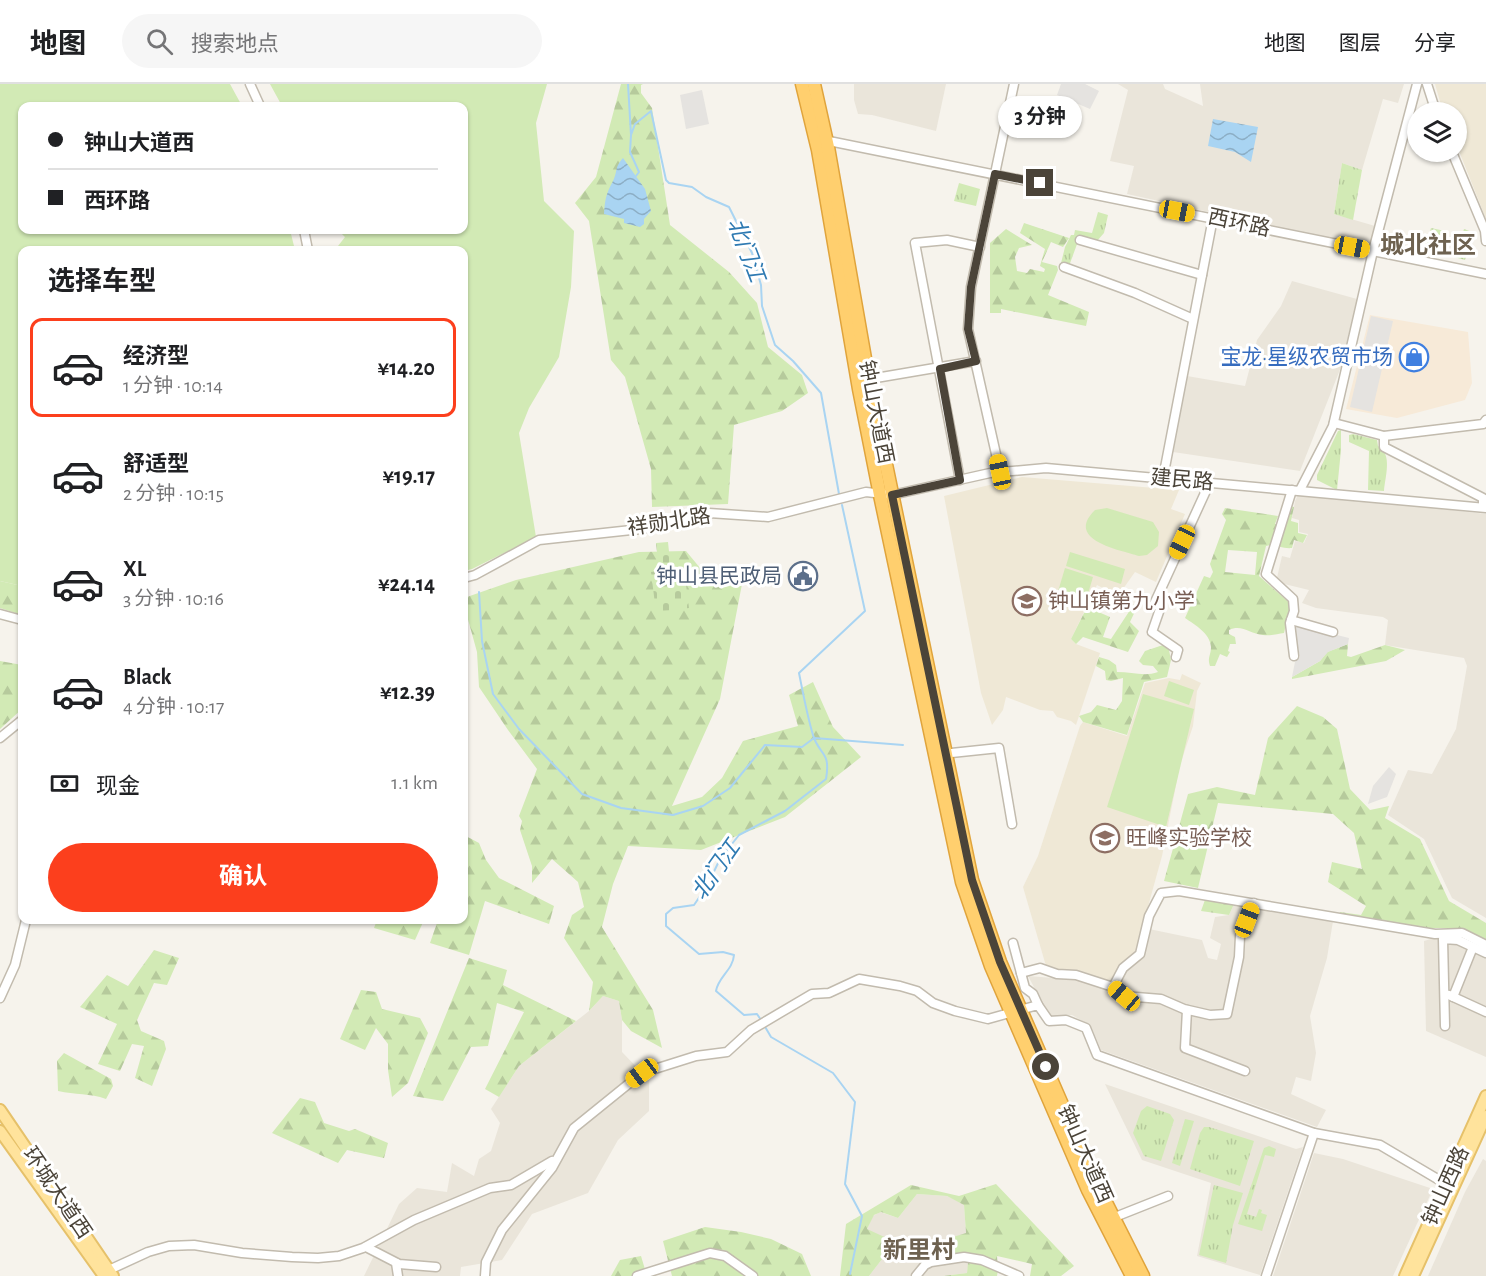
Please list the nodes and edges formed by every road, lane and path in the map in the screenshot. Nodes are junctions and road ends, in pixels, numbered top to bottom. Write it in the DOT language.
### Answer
graph roads {
  1 [pos="250,84"];
  2 [pos="802,84"];
  3 [pos="814,84"];
  4 [pos="1014,84"];
  5 [pos="1418,84"];
  6 [pos="1427,84"];
  7 [pos="258,102"];
  8 [pos="1433,102"];
  9 [pos="820,141"];
  10 [pos="1456,162"];
  11 [pos="995,174"];
  12 [pos="1213,218"];
  13 [pos="1080,240"];
  14 [pos="1486,241"];
  15 [pos="980,247"];
  16 [pos="1373,251"];
  17 [pos="1064,267"];
  18 [pos="1486,274"];
  19 [pos="1202,275"];
  20 [pos="1193,319"];
  21 [pos="976,361"];
  22 [pos="940,369"];
  23 [pos="863,380"];
  24 [pos="1486,420"];
  25 [pos="1334,423"];
  26 [pos="1384,436"];
  27 [pos="1000,472"];
  28 [pos="1163,478"];
  29 [pos="960,480"];
  30 [pos="1210,482"];
  31 [pos="1296,490"];
  32 [pos="886,495"];
  33 [pos="1484,508"];
  34 [pos="468,577"];
  35 [pos="0,614"];
  36 [pos="18,619"];
  37 [pos="1291,620"];
  38 [pos="1333,632"];
  39 [pos="1294,656"];
  40 [pos="1176,657"];
  41 [pos="18,723"];
  42 [pos="0,738"];
  43 [pos="940,754"];
  44 [pos="1012,824"];
  45 [pos="1254,903"];
  46 [pos="25,924"];
  47 [pos="1013,943"];
  48 [pos="1486,945"];
  49 [pos="1473,947"];
  50 [pos="1486,953"];
  51 [pos="1021,973"];
  52 [pos="1113,987"];
  53 [pos="1443,993"];
  54 [pos="1453,997"];
  55 [pos="0,999"];
  56 [pos="1038,1005"];
  57 [pos="1016,1010"];
  58 [pos="1187,1010"];
  59 [pos="1486,1012"];
  60 [pos="1445,1026"];
  61 [pos="1245,1071"];
  62 [pos="1486,1096"];
  63 [pos="0,1110"];
  64 [pos="1486,1116"];
  65 [pos="0,1131"];
  66 [pos="1314,1133"];
  67 [pos="558,1157"];
  68 [pos="1450,1186"];
  69 [pos="1168,1196"];
  70 [pos="1109,1220"];
  71 [pos="366,1246"];
  72 [pos="396,1263"];
  73 [pos="436,1267"];
  74 [pos="106,1275"];
  75 [pos="398,1276"];
  76 [pos="485,1276"];
  77 [pos="637,1276"];
  78 [pos="753,1276"];
  79 [pos="916,1276"];
  80 [pos="1018,1276"];
  81 [pos="1132,1276"];
  82 [pos="1143,1276"];
  83 [pos="1266,1276"];
  84 [pos="1405,1276"];
  85 [pos="1413,1276"];
  1 -- 7 [label="street"];
  2 -- 9 [label="highway, 钟山大道西"];
  3 -- 9 [label="highway, 钟山大道西"];
  4 -- 11 [label="street"];
  5 -- 16 [label="street"];
  6 -- 8 [label="street"];
  9 -- 11 [label="street, 西环路"];
  9 -- 23 [label="highway, 钟山大道西"];
  10 -- 14 [label="street"];
  11 -- 12 [label="street, 西环路"];
  11 -- 15 [label="street"];
  12 -- 16 [label="street, 西环路"];
  12 -- 19 [label="street"];
  13 -- 19 [label="street"];
  15 -- 21 [label="street"];
  15 -- 22 [label="street"];
  16 -- 18 [label="street, 西环路"];
  16 -- 25 [label="street"];
  17 -- 20 [label="street"];
  19 -- 20 [label="street"];
  20 -- 28 [label="street"];
  21 -- 22 [label="street"];
  21 -- 27 [label="street"];
  22 -- 23 [label="street"];
  22 -- 29 [label="street"];
  23 -- 32 [label="highway, 钟山大道西"];
  24 -- 26 [label="street"];
  25 -- 26 [label="street"];
  25 -- 31 [label="street"];
  26 -- 33 [label="street"];
  27 -- 28 [label="street, 建民路"];
  27 -- 29 [label="street, 建民路"];
  28 -- 30 [label="street, 建民路"];
  29 -- 32 [label="street, 建民路"];
  30 -- 31 [label="street, 建民路"];
  30 -- 40 [label="street"];
  31 -- 33 [label="street, 建民路"];
  31 -- 37 [label="street"];
  32 -- 34 [label="street, 祥勋北路"];
  32 -- 43 [label="highway, 钟山大道西"];
  35 -- 36 [label="street"];
  37 -- 38 [label="street"];
  37 -- 39 [label="street"];
  41 -- 42 [label="street"];
  43 -- 44 [label="street"];
  43 -- 57 [label="highway, 钟山大道西"];
  45 -- 48 [label="street"];
  45 -- 52 [label="street"];
  45 -- 58 [label="street"];
  46 -- 55 [label="street"];
  47 -- 51 [label="street"];
  49 -- 50 [label="street"];
  49 -- 53 [label="street"];
  49 -- 54 [label="street"];
  51 -- 52 [label="street"];
  51 -- 56 [label="street"];
  52 -- 58 [label="street"];
  53 -- 54 [label="street"];
  53 -- 60 [label="street"];
  54 -- 59 [label="street"];
  56 -- 57 [label="street"];
  56 -- 66 [label="street"];
  57 -- 67 [label="street"];
  57 -- 70 [label="highway, 钟山大道西"];
  58 -- 61 [label="street"];
  62 -- 68 [label="main road, 钟山西路"];
  63 -- 74 [label="main road, 环城大道西"];
  64 -- 68 [label="main road, 钟山西路"];
  65 -- 74 [label="main road, 环城大道西"];
  66 -- 68 [label="street"];
  66 -- 83 [label="street"];
  67 -- 71 [label="street"];
  67 -- 76 [label="street"];
  68 -- 84 [label="main road, 钟山西路"];
  68 -- 85 [label="main road, 钟山西路"];
  69 -- 70 [label="street"];
  70 -- 81 [label="highway, 钟山大道西"];
  70 -- 82 [label="highway, 钟山大道西"];
  71 -- 72 [label="street"];
  71 -- 74 [label="street"];
  72 -- 73 [label="street"];
  72 -- 75 [label="street"];
  77 -- 78 [label="street"];
  79 -- 80 [label="street"];
}
